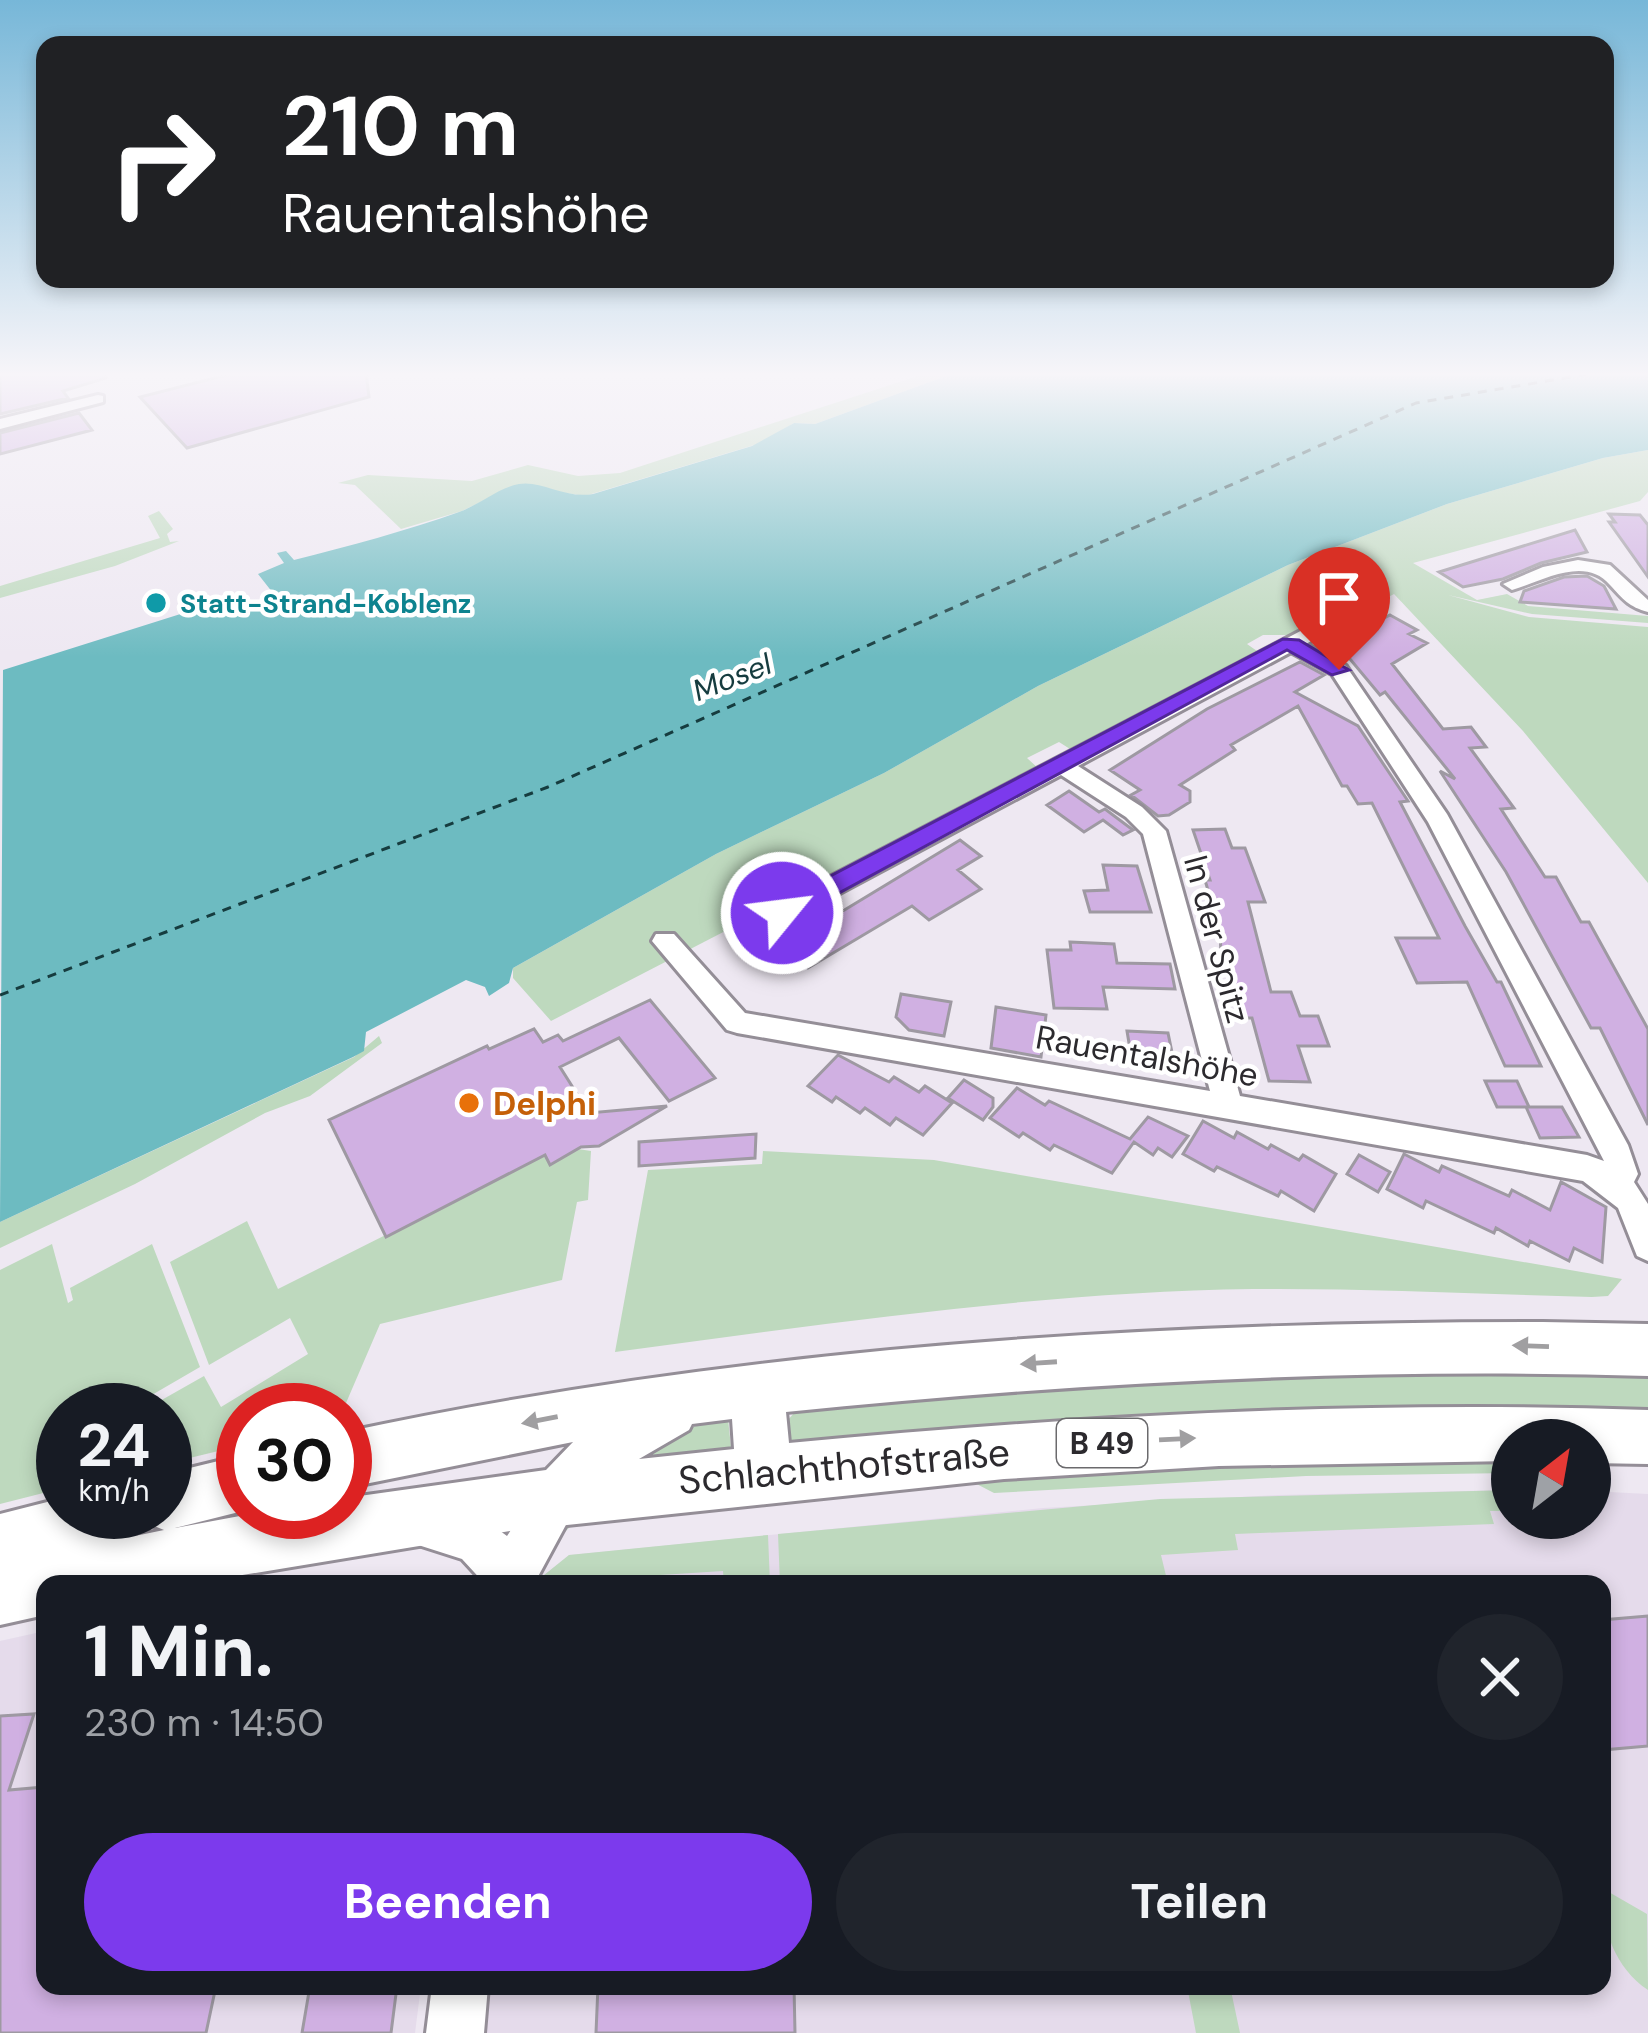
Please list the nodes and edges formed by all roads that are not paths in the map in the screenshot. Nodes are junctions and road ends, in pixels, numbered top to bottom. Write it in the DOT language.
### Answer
graph roads {
  1 [pos="1512,584"];
  2 [pos="1648,606"];
  3 [pos="1342,616"];
  4 [pos="1292,644"];
  5 [pos="1059,764"];
  6 [pos="777,881"];
  7 [pos="664,941"];
  8 [pos="1228,1106"];
  9 [pos="1617,1183"];
  10 [pos="1648,1246"];
  11 [pos="1648,1350"];
  12 [pos="757,1390"];
  13 [pos="698,1397"];
  14 [pos="1648,1437"];
  15 [pos="372,1453"];
  16 [pos="372,1461"];
  17 [pos="764,1473"];
  18 [pos="559,1497"];
  19 [pos="448,1510"];
  20 [pos="385,1518"];
  21 [pos="36,1535"];
  22 [pos="0,1544"];
  23 [pos="92,1575"];
  24 [pos="505,1575"];
  25 [pos="513,1575"];
  26 [pos="36,1586"];
  27 [pos="0,1595"];
  28 [pos="459,1995"];
  29 [pos="455,2033"];
  1 -- 2 [label="street"];
  3 -- 4 [label="street"];
  4 -- 5 [label="street"];
  4 -- 9 [label="street"];
  5 -- 6 [label="street"];
  5 -- 8 [label="street, In der Spitz"];
  7 -- 8 [label="street, Rauentalshöhe"];
  8 -- 9 [label="street, Rauentalshöhe"];
  9 -- 10 [label="street"];
  11 -- 12 [label="main road, one-way"];
  12 -- 13 [label="main road"];
  12 -- 17 [label="main road"];
  13 -- 15 [label="main road, one-way"];
  13 -- 18 [label="main road"];
  17 -- 14 [label="main road, Schlachthofstraße / B 49, one-way"];
  16 -- 19 [label="main road"];
  17 -- 18 [label="main road, Schlachthofstraße / B 49"];
  18 -- 19 [label="main road, Schlachthofstraße / B 49"];
  18 -- 25 [label="street"];
  19 -- 20 [label="main road, Schlachthofstraße / B 49"];
  20 -- 23 [label="main road, Schlachthofstraße / B 49"];
  20 -- 24 [label="street"];
  21 -- 22 [label="main road"];
  26 -- 27 [label="main road, Schlachthofstraße / B 49"];
  28 -- 29 [label="street"];
}
